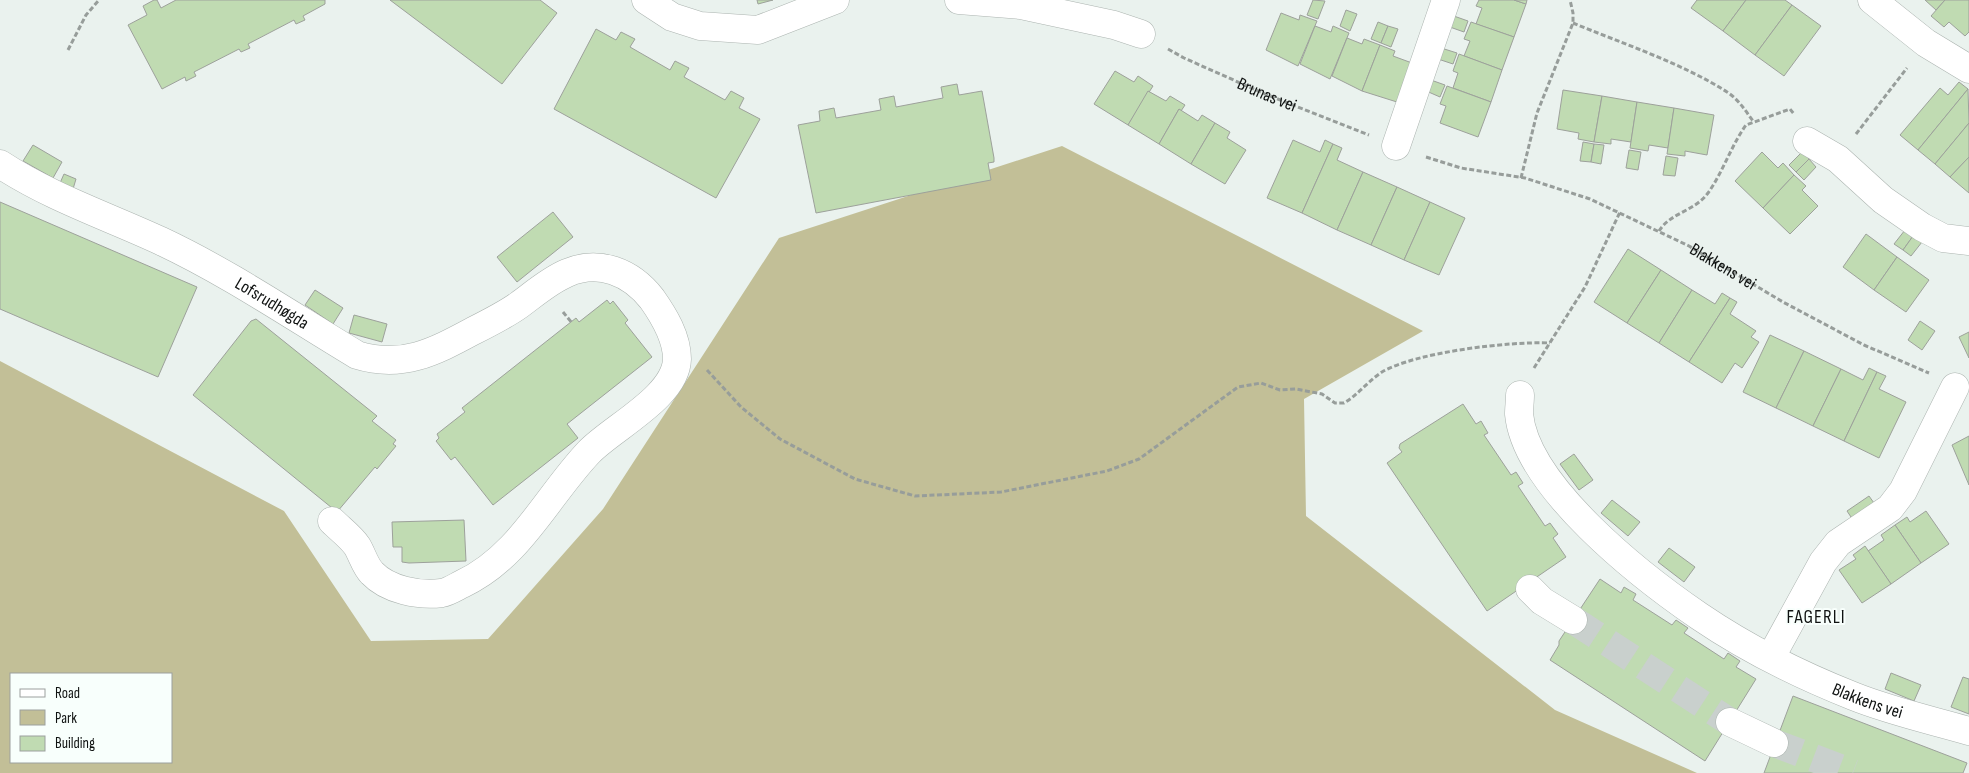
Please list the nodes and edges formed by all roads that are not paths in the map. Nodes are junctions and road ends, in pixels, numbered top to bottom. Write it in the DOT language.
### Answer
graph roads {
  1 [pos="646,0"];
  2 [pos="835,0"];
  3 [pos="959,0"];
  4 [pos="1446,0"];
  5 [pos="1872,0"];
  6 [pos="1012,2"];
  7 [pos="1141,34"];
  8 [pos="1969,69"];
  9 [pos="1807,141"];
  10 [pos="1396,146"];
  11 [pos="0,164"];
  12 [pos="1969,242"];
  13 [pos="1956,387"];
  14 [pos="1520,395"];
  15 [pos="332,522"];
  16 [pos="1530,589"];
  17 [pos="1573,620"];
  18 [pos="1771,657"];
  19 [pos="1730,722"];
  20 [pos="1969,731"];
  21 [pos="1774,743"];
  1 -- 2 [label="lane"];
  3 -- 6 [label="lane"];
  4 -- 10 [label="lane"];
  5 -- 8 [label="lane"];
  6 -- 7 [label="lane"];
  9 -- 12 [label="lane"];
  11 -- 15 [label="lane, Lofsrudhøgda"];
  13 -- 18 [label="lane"];
  14 -- 18 [label="lane, Blakkens vei"];
  16 -- 17 [label="lane"];
  18 -- 20 [label="lane, Blakkens vei"];
  19 -- 21 [label="lane"];
}
